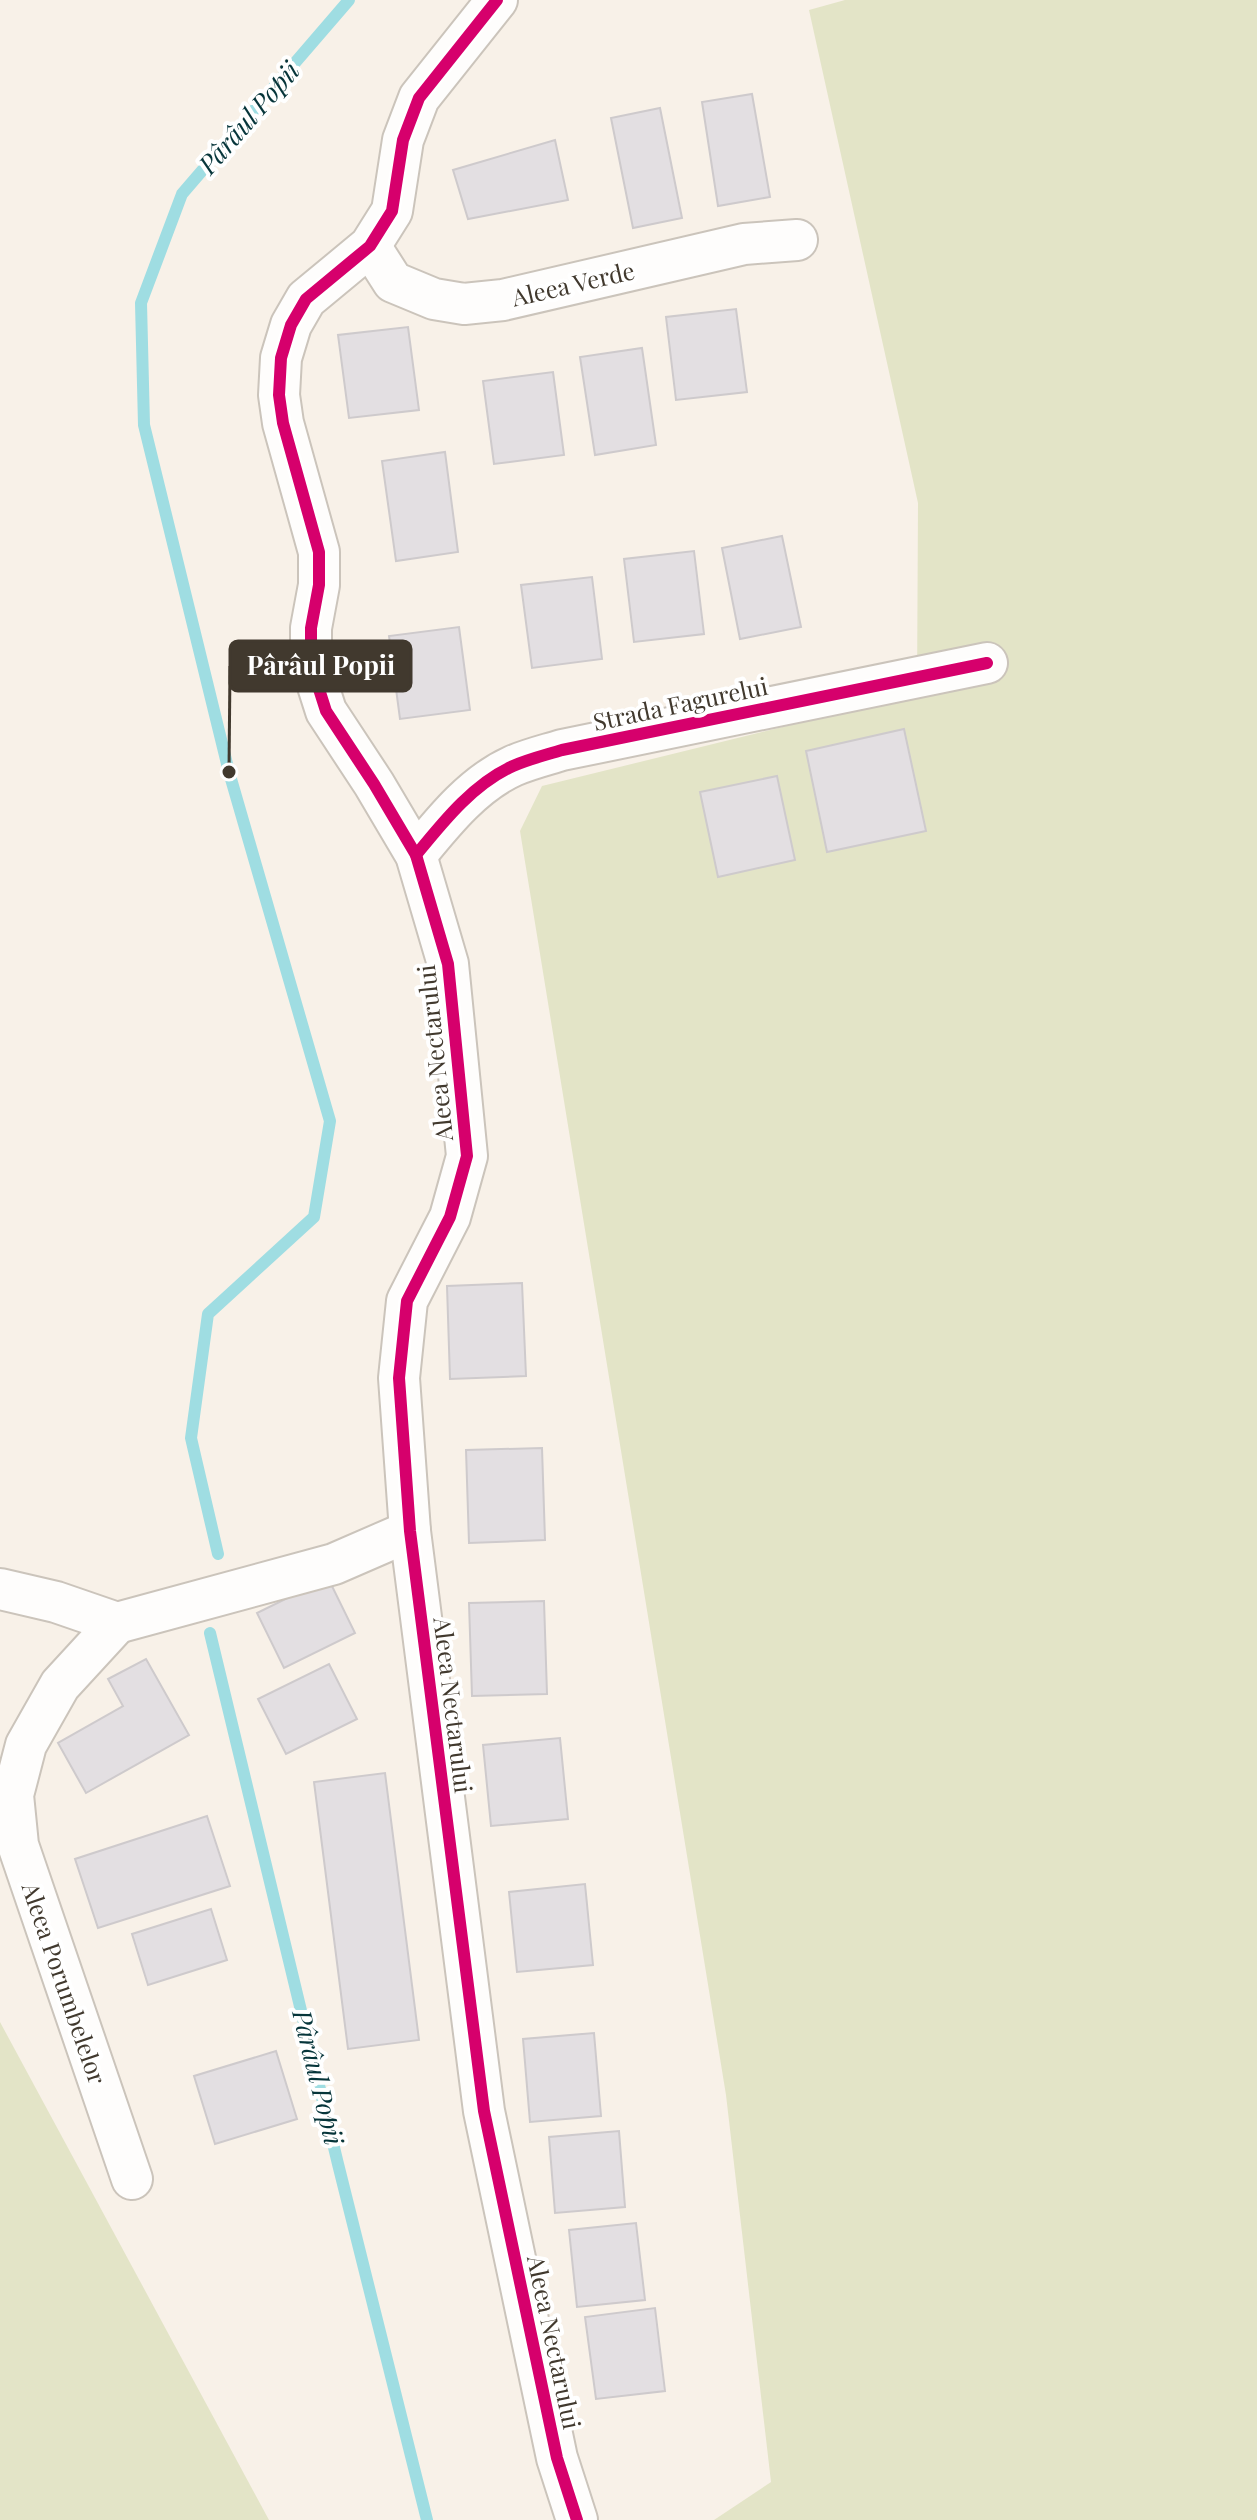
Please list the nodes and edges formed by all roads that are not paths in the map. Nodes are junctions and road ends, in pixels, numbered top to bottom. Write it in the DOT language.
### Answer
graph roads {
  1 [pos="497,0"];
  2 [pos="797,240"];
  3 [pos="370,246"];
  4 [pos="987,663"];
  5 [pos="416,855"];
  6 [pos="410,1531"];
  7 [pos="0,1589"];
  8 [pos="117,1623"];
  9 [pos="132,2179"];
  10 [pos="577,2520"];
  1 -- 3 [label="street, Aleea Nectarului"];
  2 -- 3 [label="street, Aleea Verde"];
  3 -- 5 [label="street, Aleea Nectarului"];
  4 -- 5 [label="street, Strada Fagurelui"];
  5 -- 6 [label="street, Aleea Nectarului"];
  6 -- 8 [label="street"];
  6 -- 10 [label="street, Aleea Nectarului"];
  7 -- 8 [label="street"];
  8 -- 9 [label="street, Aleea Porumbelelor"];
}
